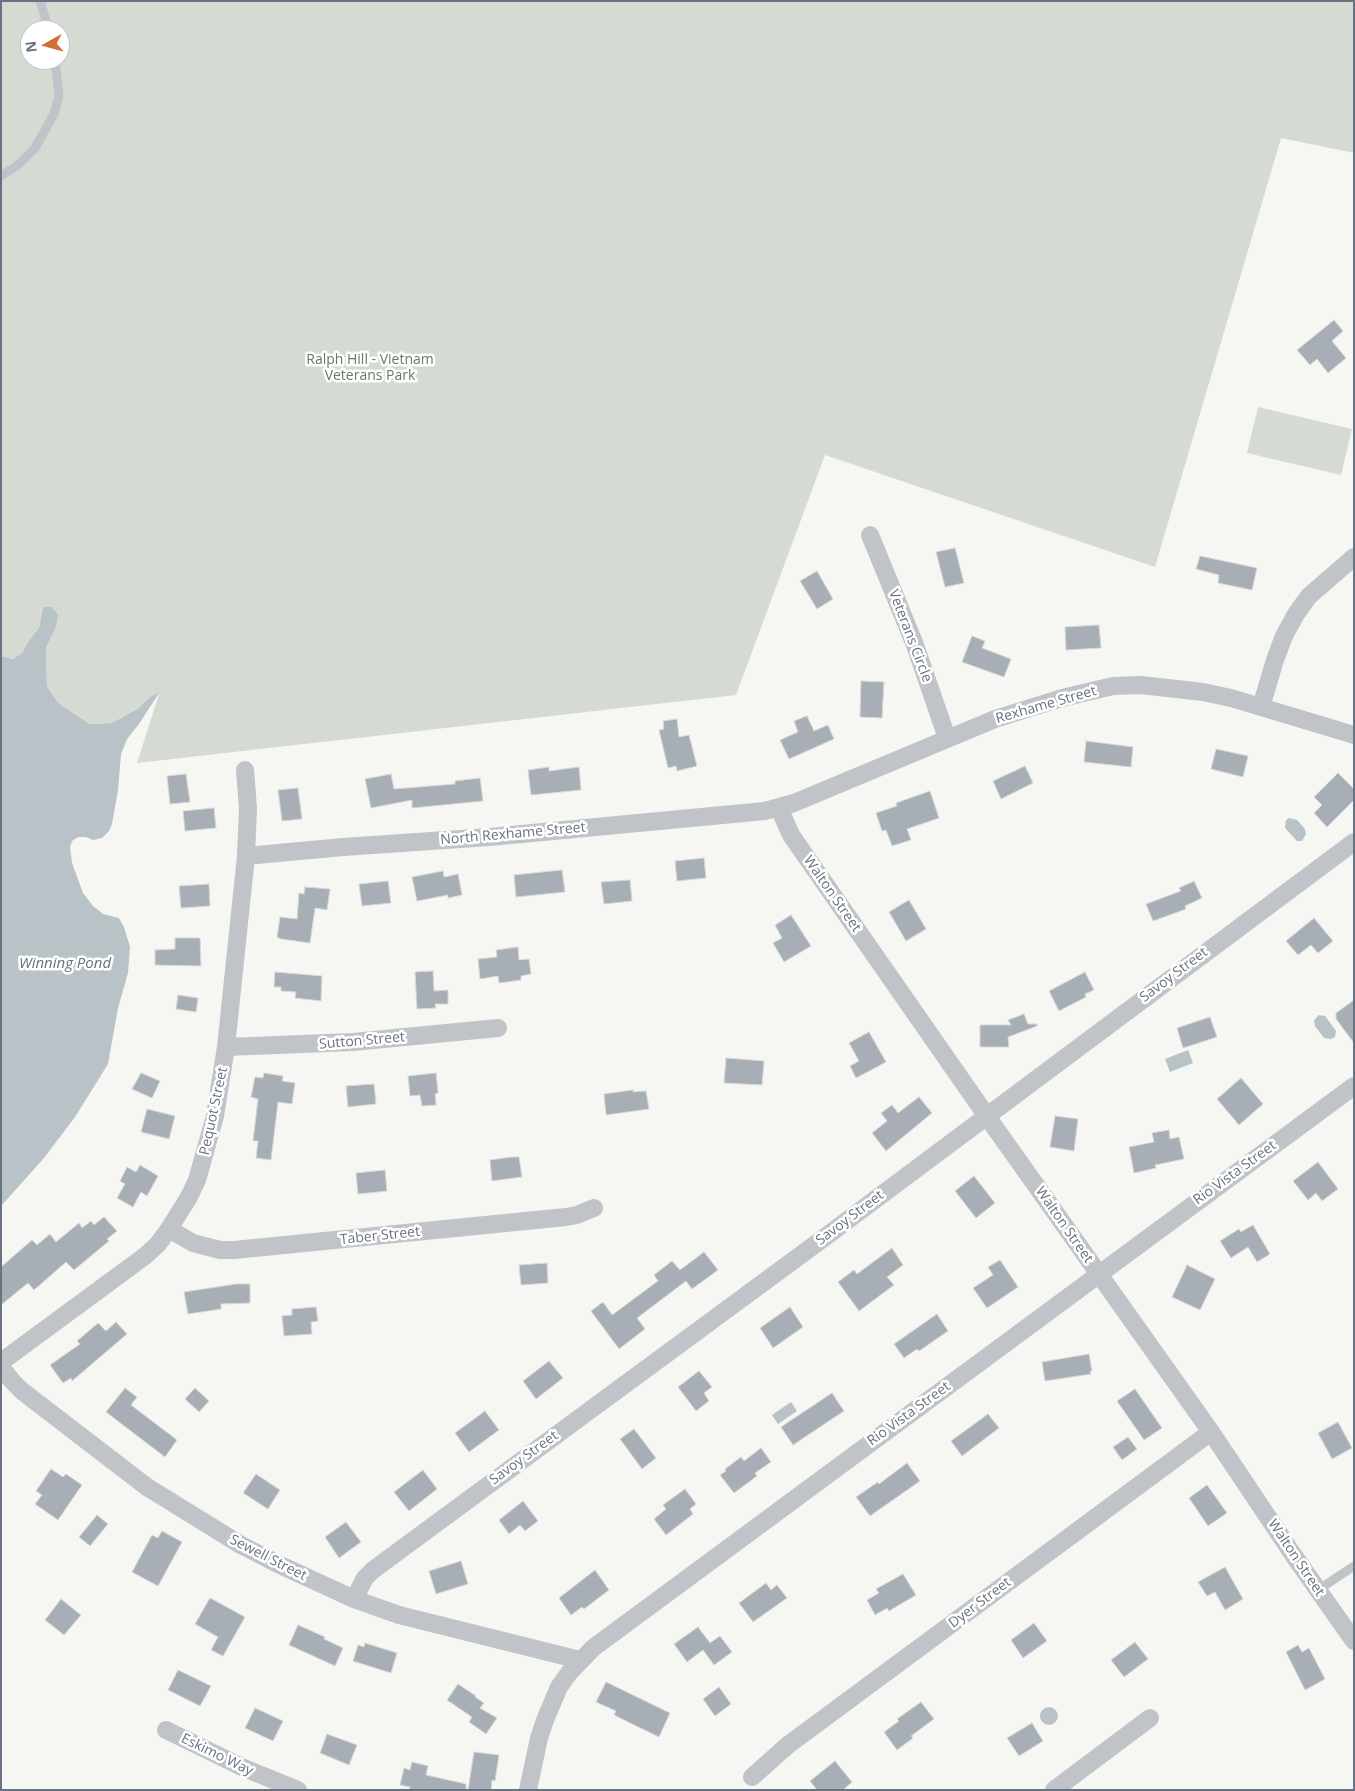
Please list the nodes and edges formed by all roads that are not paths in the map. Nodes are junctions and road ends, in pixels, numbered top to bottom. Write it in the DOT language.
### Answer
graph roads {
  1 [pos="40,1"];
  2 [pos="46,20"];
  3 [pos="56,70"];
  4 [pos="1,176"];
  5 [pos="870,535"];
  6 [pos="1354,557"];
  7 [pos="1260,707"];
  8 [pos="1354,735"];
  9 [pos="947,738"];
  10 [pos="245,770"];
  11 [pos="779,808"];
  12 [pos="1354,842"];
  13 [pos="246,856"];
  14 [pos="498,1028"];
  15 [pos="226,1048"];
  16 [pos="1354,1086"];
  17 [pos="986,1115"];
  18 [pos="594,1208"];
  19 [pos="169,1229"];
  20 [pos="1099,1274"];
  21 [pos="1,1362"];
  22 [pos="1,1367"];
  23 [pos="1211,1432"];
  24 [pos="1354,1566"];
  25 [pos="1318,1590"];
  26 [pos="354,1599"];
  27 [pos="1354,1641"];
  28 [pos="580,1660"];
  29 [pos="1150,1718"];
  30 [pos="166,1730"];
  31 [pos="752,1777"];
  32 [pos="298,1790"];
  33 [pos="528,1790"];
  34 [pos="1054,1790"];
  1 -- 2 [label="lane"];
  3 -- 4 [label="lane"];
  5 -- 9 [label="street, Veterans Circle"];
  6 -- 7 [label="street"];
  7 -- 8 [label="street, Rexhame Street"];
  7 -- 9 [label="street, Rexhame Street"];
  9 -- 11 [label="street, Rexhame Street"];
  10 -- 13 [label="street, Pequot Street"];
  11 -- 13 [label="street, North Rexhame Street"];
  11 -- 17 [label="street, Walton Street"];
  12 -- 17 [label="street, Savoy Street"];
  13 -- 15 [label="street, Pequot Street"];
  14 -- 15 [label="street, Sutton Street"];
  15 -- 19 [label="street, Pequot Street"];
  16 -- 20 [label="street, Rio Vista Street"];
  17 -- 20 [label="street, Walton Street"];
  17 -- 26 [label="street, Savoy Street"];
  18 -- 19 [label="street, Taber Street"];
  19 -- 21 [label="street, Pequot Street"];
  20 -- 23 [label="street, Walton Street"];
  20 -- 28 [label="street, Rio Vista Street"];
  22 -- 26 [label="street, Sewell Street"];
  23 -- 25 [label="street, Walton Street"];
  23 -- 31 [label="street, Dyer Street"];
  24 -- 25 [label="lane"];
  25 -- 27 [label="street, Walton Street"];
  26 -- 28 [label="street, Sewell Street"];
  28 -- 33 [label="street, Rio Vista Street"];
  29 -- 34 [label="street"];
  30 -- 32 [label="street, Eskimo Way"];
}
